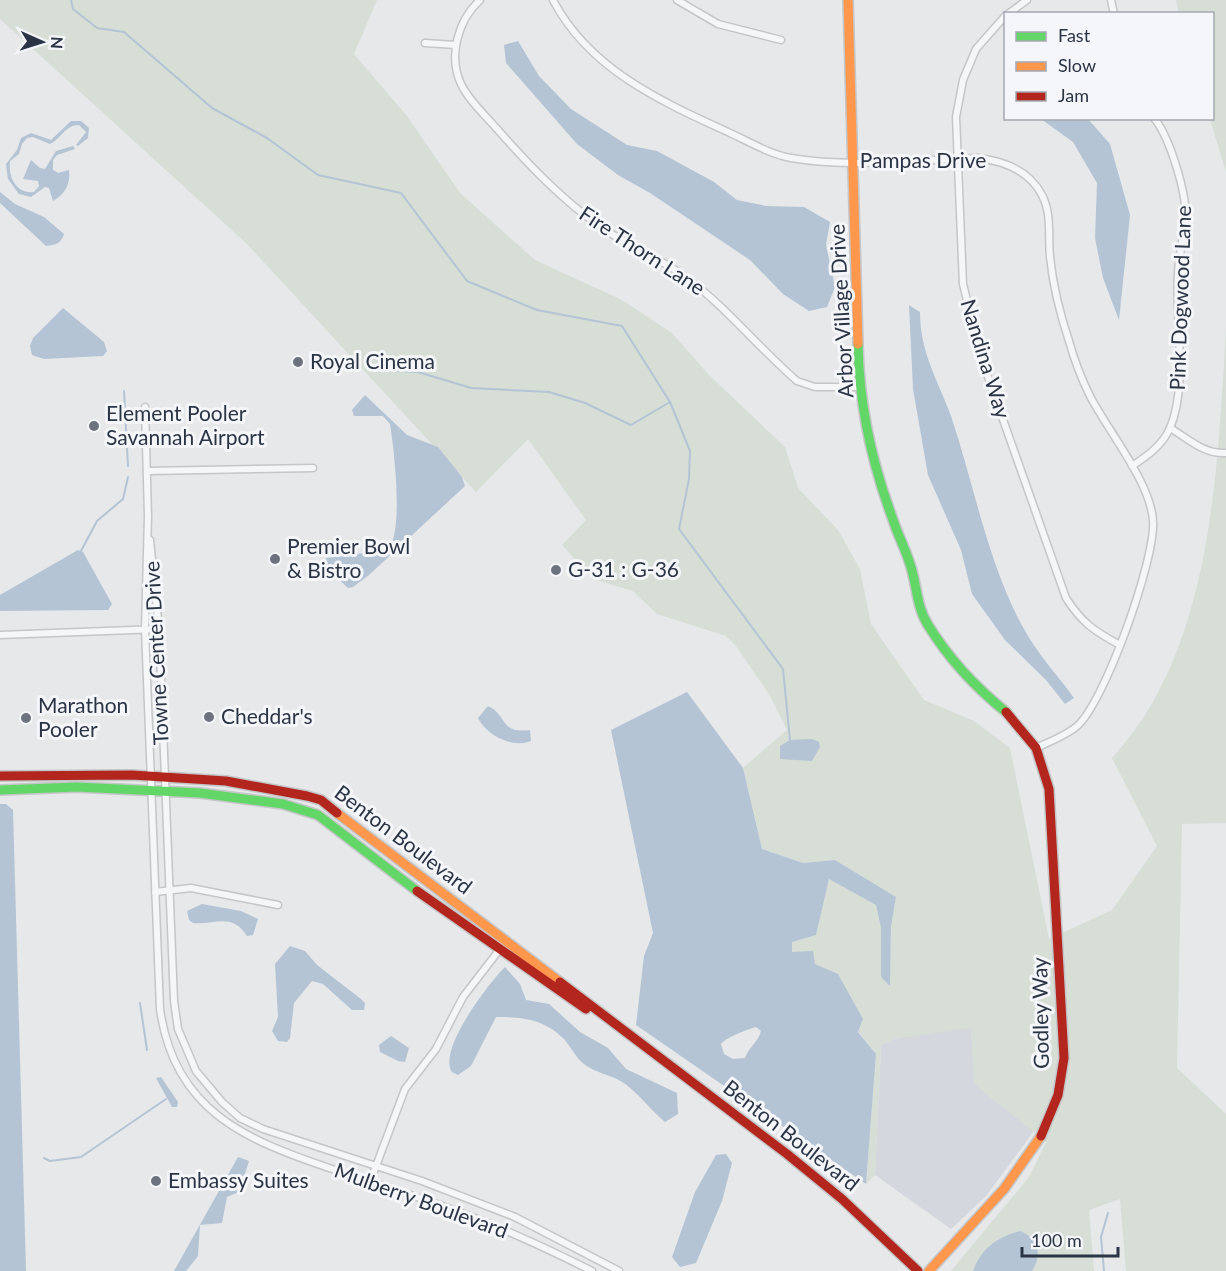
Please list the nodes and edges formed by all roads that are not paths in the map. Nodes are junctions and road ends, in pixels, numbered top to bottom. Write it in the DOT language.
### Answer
graph roads {
  1 [pos="480,0"];
  2 [pos="553,0"];
  3 [pos="677,0"];
  4 [pos="848,0"];
  5 [pos="1027,0"];
  6 [pos="1010,12"];
  7 [pos="1004,17"];
  8 [pos="781,40"];
  9 [pos="425,43"];
  10 [pos="456,45"];
  11 [pos="1155,120"];
  12 [pos="957,159"];
  13 [pos="854,161"];
  14 [pos="860,387"];
  15 [pos="145,407"];
  16 [pos="1170,428"];
  17 [pos="1226,453"];
  18 [pos="1132,466"];
  19 [pos="314,468"];
  20 [pos="147,471"];
  21 [pos="148,516"];
  22 [pos="145,629"];
  23 [pos="159,629"];
  24 [pos="0,634"];
  25 [pos="1120,645"];
  26 [pos="1036,748"];
  27 [pos="0,776"];
  28 [pos="149,776"];
  29 [pos="163,776"];
  30 [pos="150,789"];
  31 [pos="0,790"];
  32 [pos="164,790"];
  33 [pos="168,891"];
  34 [pos="155,892"];
  35 [pos="278,905"];
  36 [pos="500,949"];
  37 [pos="605,1018"];
  38 [pos="376,1166"];
  39 [pos="370,1182"];
  40 [pos="592,1271"];
  41 [pos="619,1271"];
  42 [pos="917,1271"];
  43 [pos="929,1271"];
  1 -- 10 [label="street, Fire Thorn Lane"];
  2 -- 13 [label="street, Pampas Drive"];
  3 -- 8 [label="street"];
  4 -- 13 [label="street, Arbor Village Drive"];
  5 -- 6 [label="street, Nandina Way"];
  7 -- 12 [label="street, Nandina Way"];
  9 -- 10 [label="street"];
  10 -- 14 [label="street, Fire Thorn Lane"];
  11 -- 16 [label="street, Pink Dogwood Lane"];
  12 -- 13 [label="street, Pampas Drive"];
  12 -- 18 [label="street, Pampas Drive"];
  12 -- 25 [label="street, Nandina Way"];
  13 -- 14 [label="street, Arbor Village Drive"];
  14 -- 26 [label="street, Arbor Village Drive"];
  15 -- 20 [label="street, Towne Center Drive"];
  16 -- 17 [label="street"];
  16 -- 18 [label="street, Pink Dogwood Lane"];
  18 -- 25 [label="street, Pampas Drive"];
  19 -- 20 [label="street"];
  20 -- 21 [label="street, Towne Center Drive"];
  21 -- 22 [label="street, Towne Center Drive"];
  21 -- 23 [label="street, Towne Center Drive"];
  22 -- 23 [label="street"];
  22 -- 24 [label="street"];
  22 -- 28 [label="street, Towne Center Drive"];
  23 -- 29 [label="street, Towne Center Drive"];
  25 -- 26 [label="street, Pampas Drive"];
  26 -- 43 [label="street, Godley Way"];
  27 -- 28 [label="street, Benton Boulevard"];
  28 -- 29 [label="street, Benton Boulevard"];
  28 -- 30 [label="street, Mulberry Boulevard"];
  29 -- 32 [label="street, Towne Center Drive"];
  29 -- 37 [label="street, Benton Boulevard"];
  30 -- 31 [label="street, Benton Boulevard"];
  30 -- 32 [label="street, Benton Boulevard"];
  30 -- 34 [label="street, Mulberry Boulevard"];
  32 -- 33 [label="street, Mulberry Boulevard"];
  32 -- 36 [label="street, Benton Boulevard"];
  33 -- 34 [label="street"];
  33 -- 35 [label="street"];
  33 -- 38 [label="street, Mulberry Boulevard"];
  34 -- 39 [label="street, Mulberry Boulevard"];
  36 -- 37 [label="street, Benton Boulevard"];
  36 -- 38 [label="street"];
  37 -- 42 [label="street, Benton Boulevard"];
  38 -- 39 [label="street"];
  38 -- 41 [label="street, Mulberry Boulevard"];
  39 -- 40 [label="street, Mulberry Boulevard"];
}
